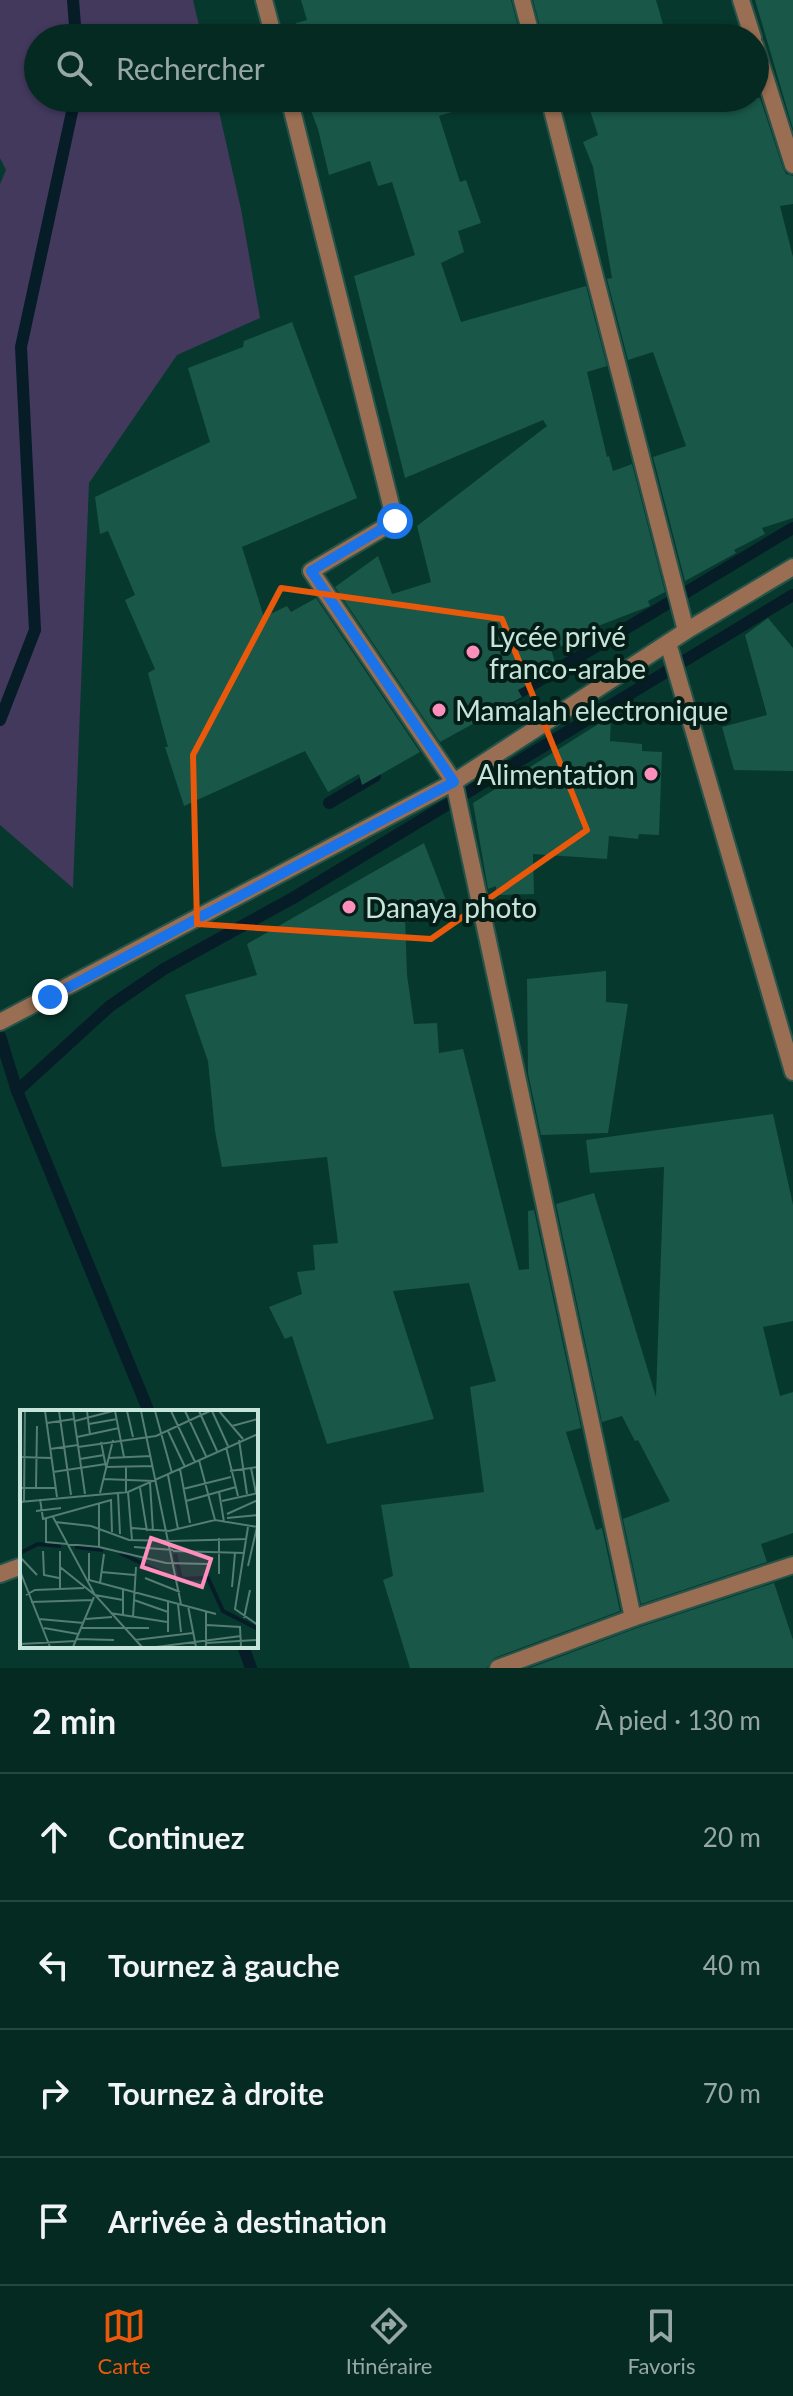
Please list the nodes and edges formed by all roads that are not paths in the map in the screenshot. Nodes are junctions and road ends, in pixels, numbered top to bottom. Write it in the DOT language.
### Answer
graph roads {
  1 [pos="264,0"];
  2 [pos="522,0"];
  3 [pos="741,0"];
  4 [pos="270,24"];
  5 [pos="528,24"];
  6 [pos="749,24"];
  7 [pos="769,89"];
  8 [pos="293,112"];
  9 [pos="553,112"];
  10 [pos="793,165"];
  11 [pos="793,567"];
  12 [pos="686,631"];
  13 [pos="668,643"];
  14 [pos="454,782"];
  15 [pos="0,1022"];
  16 [pos="793,1072"];
  17 [pos="793,1565"];
  18 [pos="19,1567"];
  19 [pos="0,1574"];
  20 [pos="633,1618"];
  21 [pos="498,1668"];
  1 -- 4 [label="street"];
  2 -- 5 [label="street"];
  3 -- 6 [label="street"];
  7 -- 10 [label="street"];
  8 -- 14 [label="street"];
  9 -- 12 [label="street"];
  11 -- 12 [label="street"];
  12 -- 13 [label="street"];
  13 -- 14 [label="street"];
  13 -- 16 [label="street"];
  14 -- 15 [label="street"];
  14 -- 20 [label="street"];
  17 -- 20 [label="street"];
  18 -- 19 [label="street"];
  20 -- 21 [label="street"];
}
